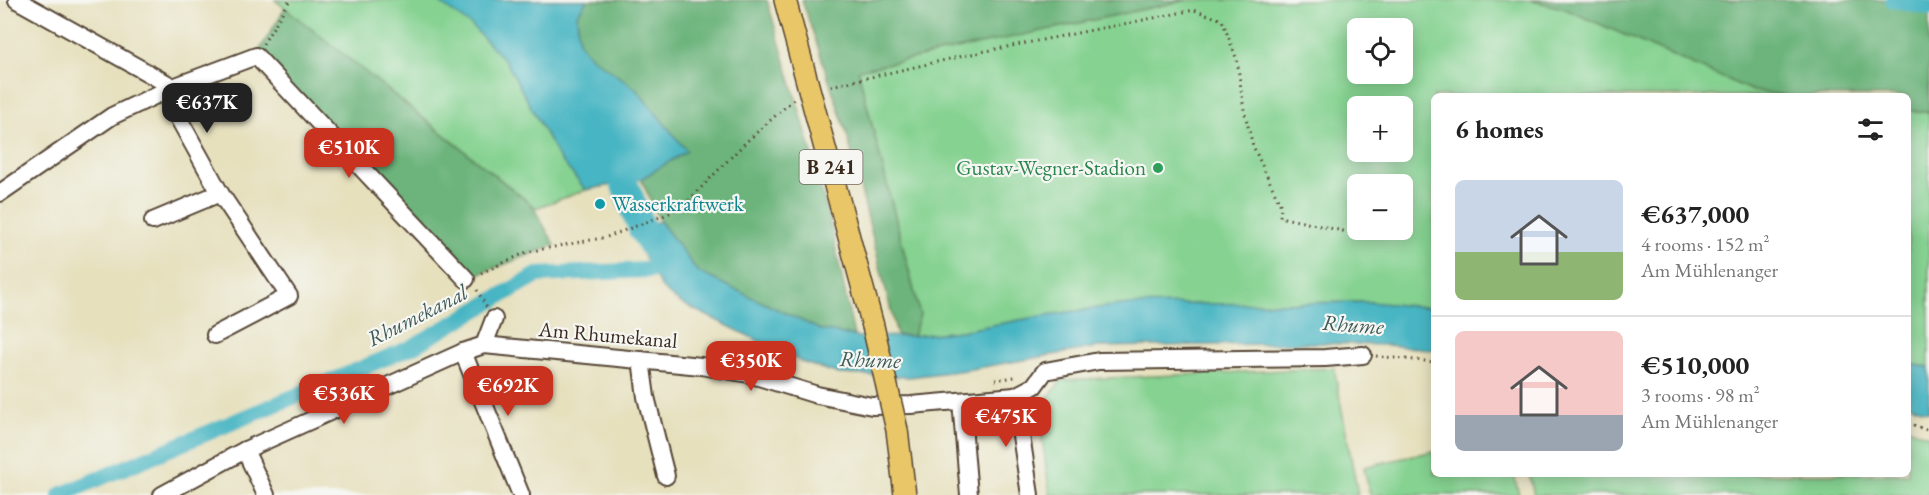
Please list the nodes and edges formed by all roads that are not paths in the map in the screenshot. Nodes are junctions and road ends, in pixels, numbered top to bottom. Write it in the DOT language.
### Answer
graph roads {
  1 [pos="17,0"];
  2 [pos="786,4"];
  3 [pos="168,89"];
  4 [pos="220,193"];
  5 [pos="0,194"];
  6 [pos="153,220"];
  7 [pos="470,283"];
  8 [pos="494,320"];
  9 [pos="215,334"];
  10 [pos="484,345"];
  11 [pos="463,352"];
  12 [pos="1363,355"];
  13 [pos="641,360"];
  14 [pos="1015,396"];
  15 [pos="961,401"];
  16 [pos="245,450"];
  17 [pos="666,476"];
  18 [pos="162,495"];
  19 [pos="267,495"];
  20 [pos="521,495"];
  21 [pos="905,495"];
  22 [pos="969,495"];
  23 [pos="1030,495"];
  1 -- 3 [label="street"];
  2 -- 21 [label="main road, B 241, bridge"];
  3 -- 4 [label="street"];
  3 -- 5 [label="street"];
  3 -- 7 [label="street"];
  4 -- 6 [label="street"];
  4 -- 9 [label="street"];
  8 -- 10 [label="street"];
  10 -- 11 [label="street, Am Rhumekanal"];
  10 -- 13 [label="street, Am Rhumekanal"];
  11 -- 16 [label="street, Am Rhumekanal"];
  11 -- 20 [label="street"];
  12 -- 14 [label="street"];
  13 -- 15 [label="street, Am Rhumekanal"];
  13 -- 17 [label="street"];
  14 -- 15 [label="street, Am Rhumekanal"];
  14 -- 23 [label="street"];
  15 -- 22 [label="street"];
  16 -- 18 [label="street, Am Rhumekanal"];
  16 -- 19 [label="street"];
}
